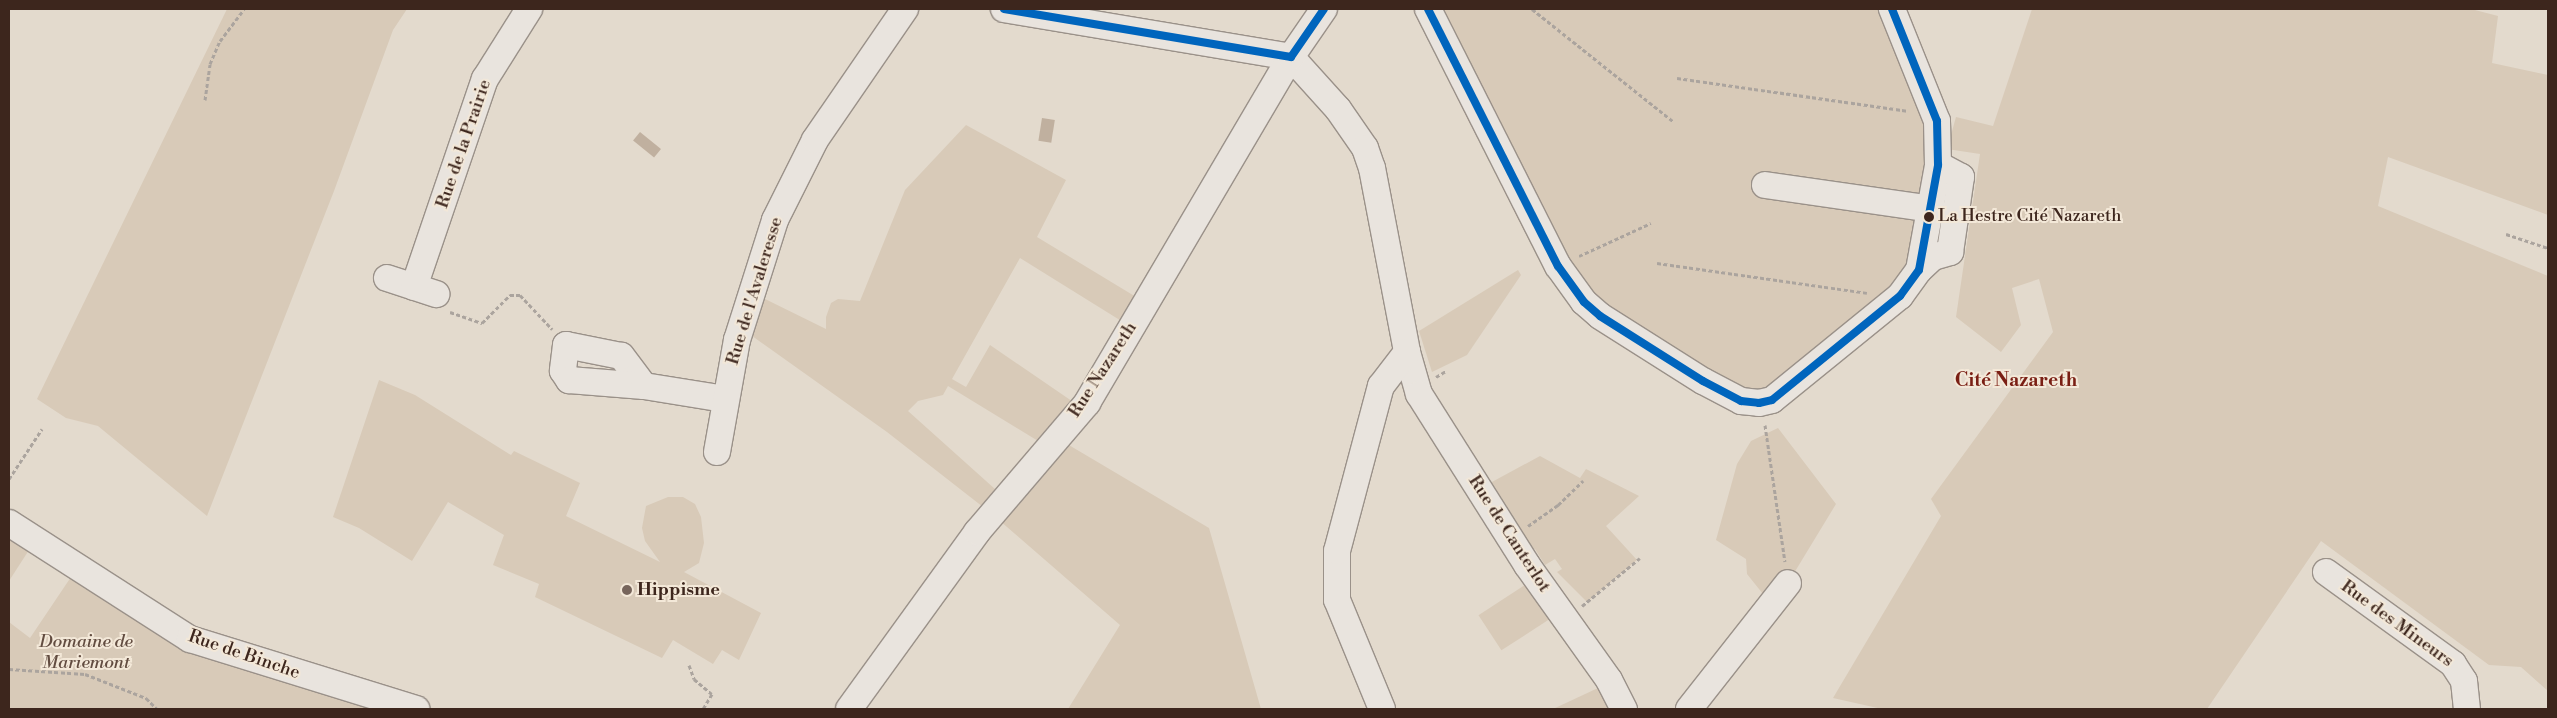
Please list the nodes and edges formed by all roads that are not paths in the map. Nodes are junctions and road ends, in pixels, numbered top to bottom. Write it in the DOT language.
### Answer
graph roads {
  1 [pos="529,9"];
  2 [pos="905,9"];
  3 [pos="1004,9"];
  4 [pos="1324,9"];
  5 [pos="1428,9"];
  6 [pos="1892,9"];
  7 [pos="1291,57"];
  8 [pos="1938,164"];
  9 [pos="1765,185"];
  10 [pos="1931,209"];
  11 [pos="1919,270"];
  12 [pos="386,278"];
  13 [pos="1407,352"];
  14 [pos="644,386"];
  15 [pos="724,399"];
  16 [pos="717,452"];
  17 [pos="9,523"];
  18 [pos="2326,572"];
  19 [pos="1788,583"];
  20 [pos="416,709"];
  21 [pos="849,709"];
  22 [pos="1382,709"];
  23 [pos="1624,709"];
  24 [pos="1689,709"];
  25 [pos="2467,709"];
  1 -- 12 [label="street, Rue de la Prairie"];
  2 -- 15 [label="street, Rue de l'Avaleresse"];
  3 -- 7 [label="street"];
  4 -- 7 [label="street, Rue Nazareth"];
  5 -- 11 [label="street"];
  6 -- 8 [label="street"];
  7 -- 13 [label="street, Rue de Canterlot"];
  7 -- 21 [label="street, Rue Nazareth"];
  8 -- 10 [label="street"];
  8 -- 11 [label="street"];
  9 -- 10 [label="street"];
  10 -- 11 [label="street"];
  13 -- 22 [label="street"];
  13 -- 23 [label="street, Rue de Canterlot"];
  14 -- 14 [label="street"];
  14 -- 15 [label="street"];
  15 -- 16 [label="street, Rue de l'Avaleresse"];
  17 -- 20 [label="street, Rue de Binche"];
  18 -- 25 [label="street, Rue des Mineurs"];
  19 -- 24 [label="street"];
}
